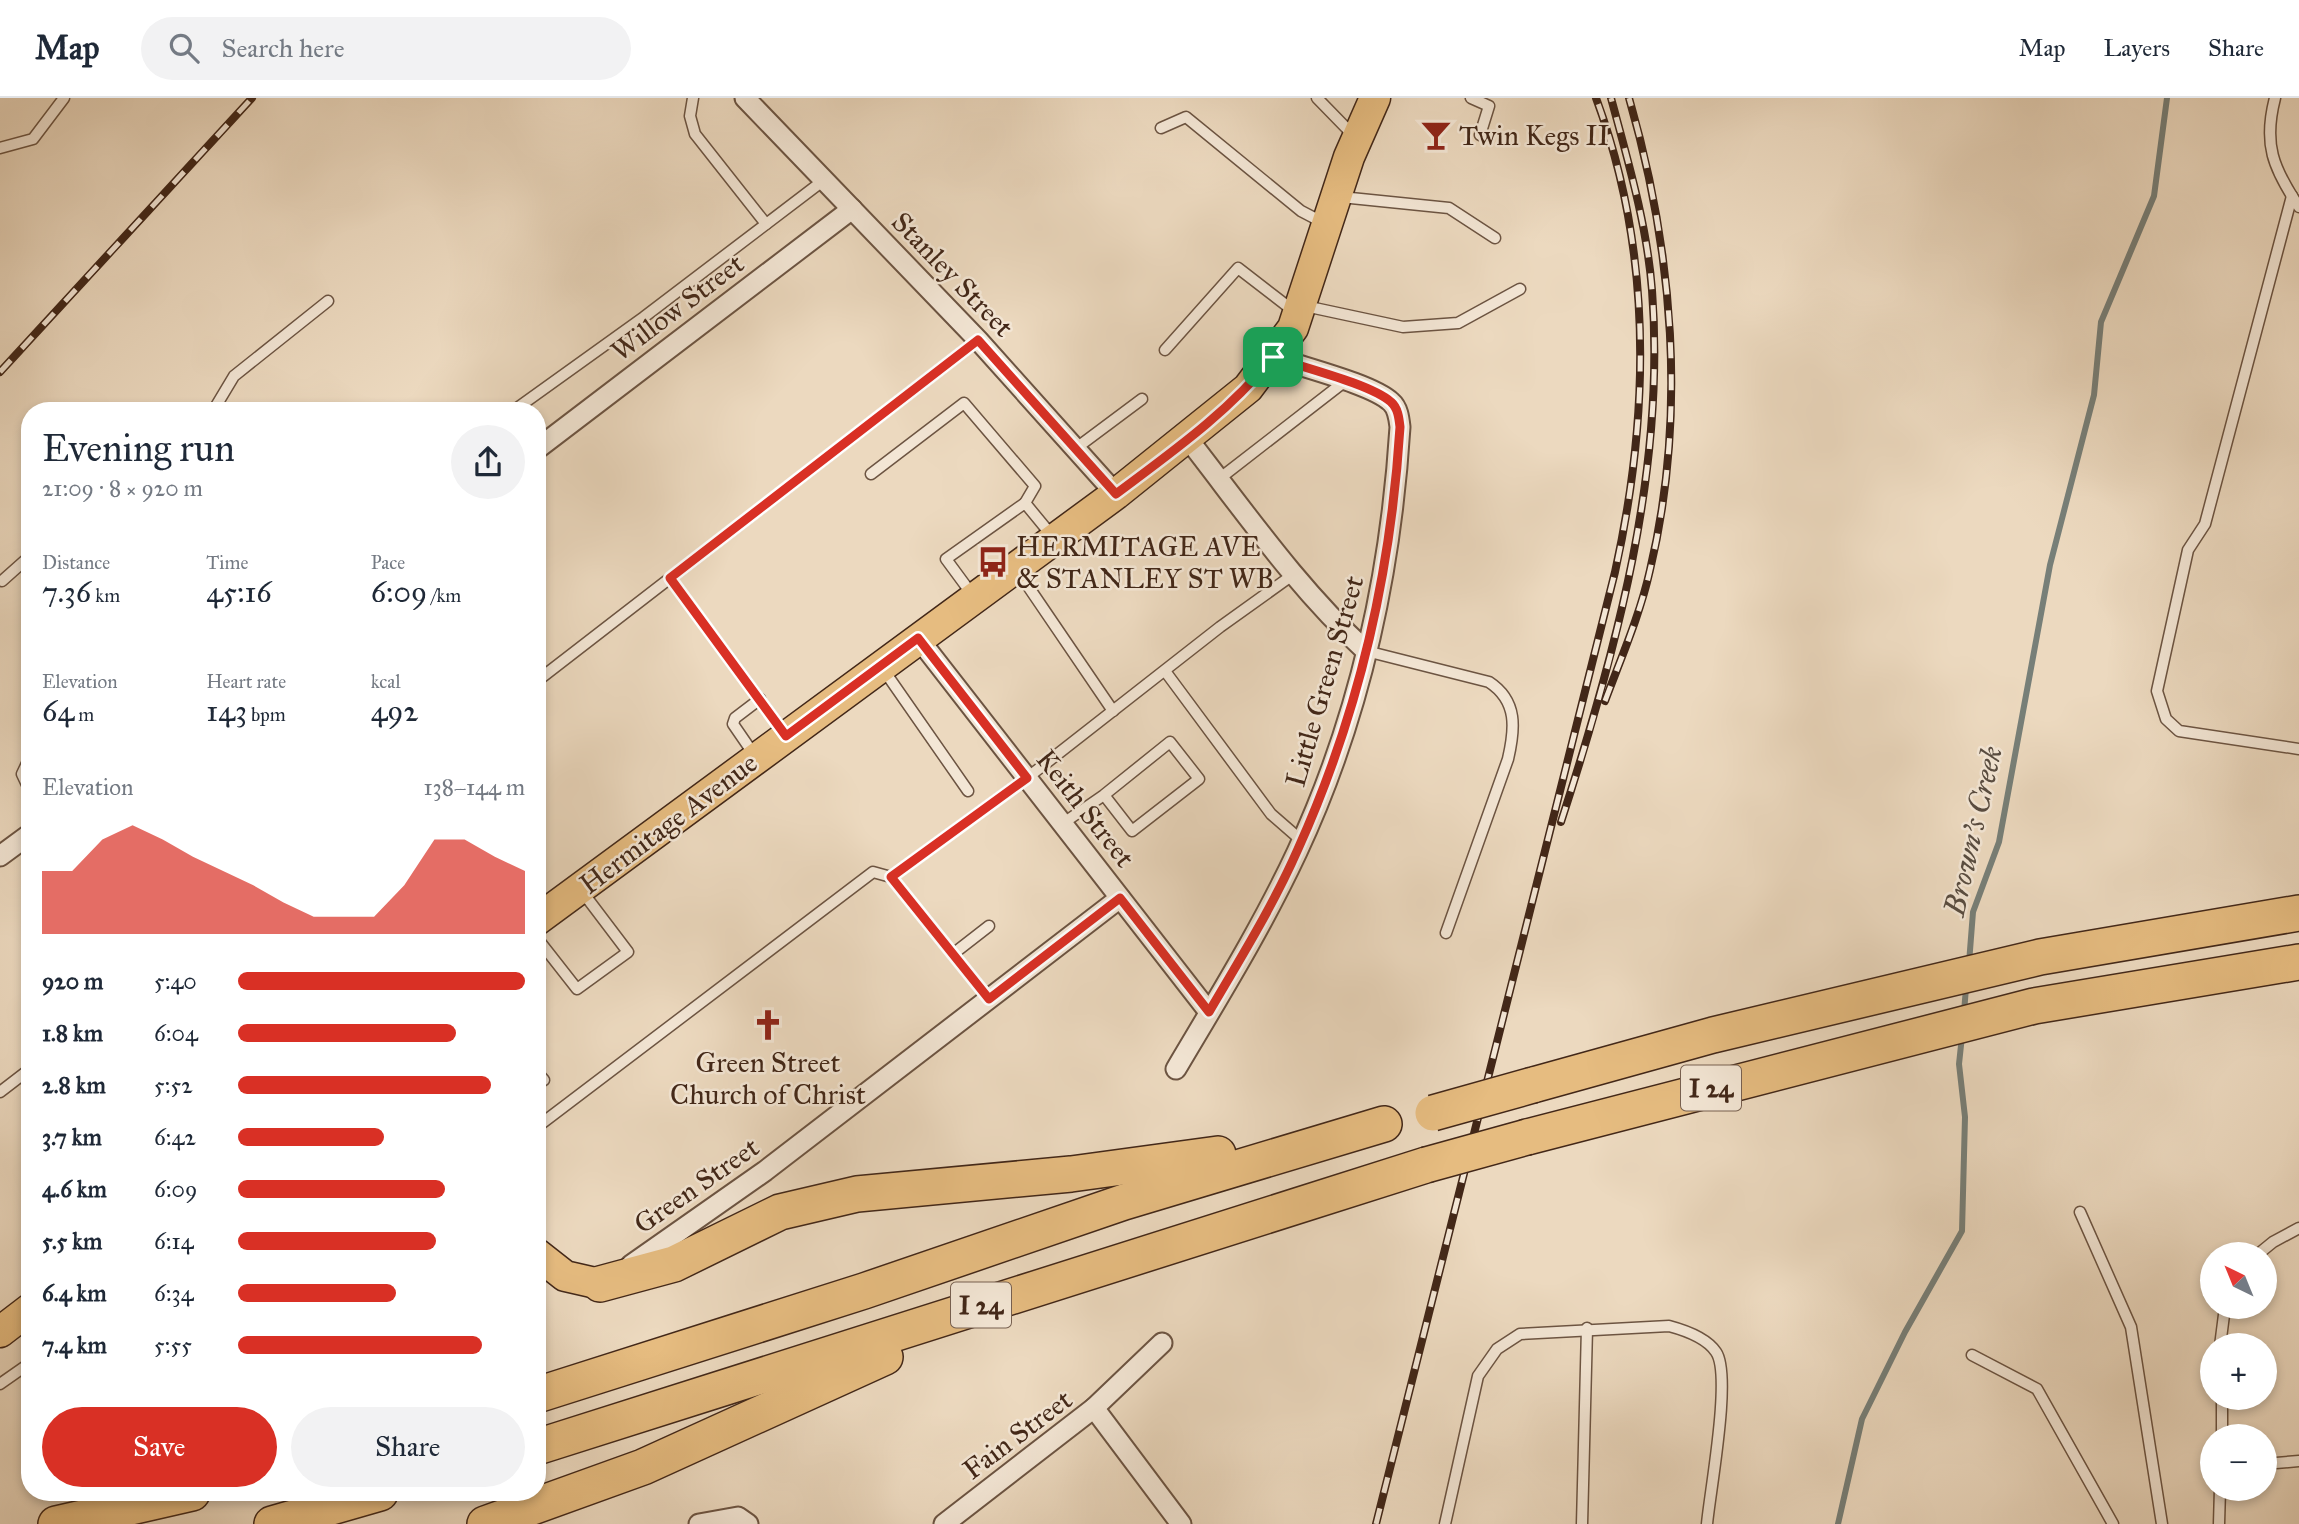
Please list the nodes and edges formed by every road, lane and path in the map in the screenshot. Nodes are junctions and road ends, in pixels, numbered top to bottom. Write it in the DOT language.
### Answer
graph roads {
  1 [pos="64,98"];
  2 [pos="693,98"];
  3 [pos="745,98"];
  4 [pos="1317,98"];
  5 [pos="1375,98"];
  6 [pos="1471,98"];
  7 [pos="2276,98"];
  8 [pos="1161,128"];
  9 [pos="1480,135"];
  10 [pos="1357,139"];
  11 [pos="0,148"];
  12 [pos="824,180"];
  13 [pos="1337,196"];
  14 [pos="2292,196"];
  15 [pos="2299,207"];
  16 [pos="852,209"];
  17 [pos="766,224"];
  18 [pos="1327,225"];
  19 [pos="1495,238"];
  20 [pos="1520,289"];
  21 [pos="328,301"];
  22 [pos="1300,310"];
  23 [pos="978,340"];
  24 [pos="1165,350"];
  25 [pos="1273,357"];
  26 [pos="1344,382"];
  27 [pos="1142,399"];
  28 [pos="218,402"];
  29 [pos="525,402"];
  30 [pos="1188,439"];
  31 [pos="546,442"];
  32 [pos="1075,449"];
  33 [pos="871,474"];
  34 [pos="1219,479"];
  35 [pos="1116,494"];
  36 [pos="1025,503"];
  37 [pos="1054,539"];
  38 [pos="21,564"];
  39 [pos="1015,567"];
  40 [pos="1294,574"];
  41 [pos="670,578"];
  42 [pos="2,582"];
  43 [pos="974,597"];
  44 [pos="918,638"];
  45 [pos="1366,651"];
  46 [pos="881,665"];
  47 [pos="1165,671"];
  48 [pos="546,674"];
  49 [pos="760,699"];
  50 [pos="1113,711"];
  51 [pos="786,736"];
  52 [pos="2299,749"];
  53 [pos="757,758"];
  54 [pos="1027,778"];
  55 [pos="968,791"];
  56 [pos="1104,794"];
  57 [pos="1062,824"];
  58 [pos="21,841"];
  59 [pos="1302,841"];
  60 [pos="0,856"];
  61 [pos="891,877"];
  62 [pos="580,888"];
  63 [pos="1120,898"];
  64 [pos="546,913"];
  65 [pos="2299,913"];
  66 [pos="989,926"];
  67 [pos="1446,933"];
  68 [pos="546,949"];
  69 [pos="953,954"];
  70 [pos="2299,962"];
  71 [pos="989,999"];
  72 [pos="1209,1012"];
  73 [pos="1176,1069"];
  74 [pos="21,1076"];
  75 [pos="0,1092"];
  76 [pos="546,1120"];
  77 [pos="1384,1124"];
  78 [pos="2080,1212"];
  79 [pos="2299,1228"];
  80 [pos="2272,1242"];
  81 [pos="546,1261"];
  82 [pos="600,1284"];
  83 [pos="1037,1287"];
  84 [pos="21,1316"];
  85 [pos="1587,1328"];
  86 [pos="0,1332"];
  87 [pos="1162,1343"];
  88 [pos="1972,1355"];
  89 [pos="21,1369"];
  90 [pos="0,1384"];
  91 [pos="546,1392"];
  92 [pos="1094,1408"];
  93 [pos="546,1444"];
  94 [pos="2299,1461"];
  95 [pos="2277,1463"];
  96 [pos="157,1501"];
  97 [pos="352,1501"];
  98 [pos="2220,1501"];
  99 [pos="56,1524"];
  100 [pos="272,1524"];
  101 [pos="485,1524"];
  102 [pos="699,1524"];
  103 [pos="748,1524"];
  104 [pos="944,1524"];
  105 [pos="1181,1524"];
  106 [pos="1445,1524"];
  107 [pos="1582,1524"];
  108 [pos="1707,1524"];
  109 [pos="2113,1524"];
  110 [pos="2162,1524"];
  111 [pos="2219,1524"];
  1 -- 11 [label="lane"];
  2 -- 17 [label="lane"];
  3 -- 12 [label="street, Stanley Street"];
  4 -- 10 [label="lane"];
  5 -- 10 [label="main road, Hermitage Avenue"];
  6 -- 9 [label="lane"];
  7 -- 14 [label="lane"];
  8 -- 18 [label="lane"];
  10 -- 13 [label="main road, Hermitage Avenue"];
  12 -- 16 [label="street, Stanley Street"];
  12 -- 17 [label="lane"];
  13 -- 18 [label="main road, Hermitage Avenue"];
  13 -- 19 [label="lane"];
  14 -- 15 [label="lane"];
  14 -- 52 [label="lane"];
  16 -- 23 [label="street, Stanley Street"];
  16 -- 31 [label="street, Willow Street"];
  17 -- 29 [label="lane"];
  18 -- 22 [label="main road, Hermitage Avenue"];
  20 -- 22 [label="lane"];
  21 -- 28 [label="lane"];
  22 -- 24 [label="lane"];
  22 -- 25 [label="main road, Hermitage Avenue"];
  23 -- 32 [label="street, Stanley Street"];
  23 -- 41 [label="lane"];
  25 -- 26 [label="street, Little Green Street"];
  25 -- 30 [label="main road, Hermitage Avenue"];
  26 -- 34 [label="lane"];
  26 -- 45 [label="street, Little Green Street"];
  27 -- 32 [label="lane"];
  30 -- 34 [label="street"];
  30 -- 35 [label="main road, Hermitage Avenue"];
  32 -- 35 [label="street, Stanley Street"];
  33 -- 36 [label="lane"];
  34 -- 40 [label="street"];
  35 -- 37 [label="main road, Hermitage Avenue"];
  36 -- 37 [label="lane"];
  36 -- 43 [label="lane"];
  37 -- 39 [label="main road, Hermitage Avenue"];
  38 -- 42 [label="lane"];
  39 -- 43 [label="main road, Hermitage Avenue"];
  39 -- 50 [label="lane"];
  40 -- 45 [label="street"];
  40 -- 47 [label="lane"];
  41 -- 48 [label="lane"];
  41 -- 49 [label="lane"];
  43 -- 44 [label="main road, Hermitage Avenue"];
  44 -- 46 [label="main road, Hermitage Avenue"];
  44 -- 54 [label="street, Keith Street"];
  45 -- 59 [label="street, Little Green Street"];
  45 -- 67 [label="lane"];
  46 -- 51 [label="main road, Hermitage Avenue"];
  46 -- 55 [label="lane"];
  47 -- 50 [label="lane"];
  47 -- 59 [label="lane"];
  49 -- 51 [label="lane"];
  49 -- 53 [label="lane"];
  50 -- 54 [label="lane"];
  51 -- 53 [label="main road, Hermitage Avenue"];
  53 -- 62 [label="main road, Hermitage Avenue"];
  54 -- 57 [label="street, Keith Street"];
  54 -- 61 [label="lane"];
  56 -- 56 [label="lane"];
  56 -- 57 [label="lane"];
  57 -- 63 [label="street, Keith Street"];
  58 -- 60 [label="street"];
  59 -- 72 [label="street, Little Green Street"];
  61 -- 69 [label="lane"];
  61 -- 76 [label="lane"];
  62 -- 64 [label="main road, Hermitage Avenue"];
  62 -- 68 [label="lane"];
  63 -- 71 [label="street, Green Street"];
  63 -- 72 [label="street, Keith Street"];
  65 -- 77 [label="highway, I 24, bridge"];
  66 -- 69 [label="lane"];
  69 -- 71 [label="lane"];
  70 -- 83 [label="highway, I 24, bridge"];
  71 -- 82 [label="street, Green Street"];
  72 -- 73 [label="street, Little Green Street"];
  74 -- 75 [label="lane"];
  77 -- 82 [label="highway"];
  77 -- 91 [label="highway, I 24"];
  78 -- 110 [label="lane"];
  79 -- 80 [label="lane"];
  81 -- 82 [label="main road"];
  83 -- 93 [label="highway, I 24"];
  83 -- 101 [label="highway"];
  84 -- 86 [label="main road"];
  85 -- 106 [label="lane"];
  85 -- 107 [label="lane"];
  85 -- 108 [label="lane"];
  87 -- 92 [label="street"];
  88 -- 109 [label="lane"];
  89 -- 90 [label="lane"];
  92 -- 104 [label="street, Fain Street"];
  92 -- 105 [label="street, Fain Street"];
  94 -- 95 [label="lane"];
  96 -- 99 [label="highway"];
  97 -- 100 [label="highway"];
  98 -- 111 [label="lane"];
  102 -- 103 [label="street"];
}
